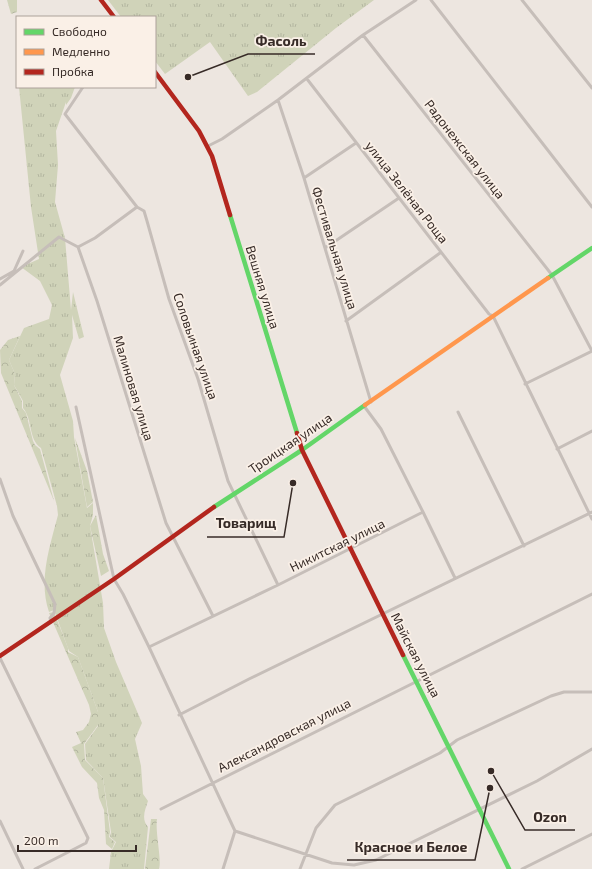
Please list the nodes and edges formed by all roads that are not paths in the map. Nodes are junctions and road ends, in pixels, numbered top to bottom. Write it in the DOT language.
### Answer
graph roads {
  1 [pos="101,0"];
  2 [pos="416,0"];
  3 [pos="431,0"];
  4 [pos="522,0"];
  5 [pos="113,16"];
  6 [pos="363,35"];
  7 [pos="156,73"];
  8 [pos="307,79"];
  9 [pos="82,88"];
  10 [pos="592,88"];
  11 [pos="278,100"];
  12 [pos="356,143"];
  13 [pos="208,146"];
  14 [pos="304,178"];
  15 [pos="399,198"];
  16 [pos="137,207"];
  17 [pos="592,208"];
  18 [pos="78,247"];
  19 [pos="325,248"];
  20 [pos="592,248"];
  21 [pos="23,252"];
  22 [pos="440,253"];
  23 [pos="552,275"];
  24 [pos="0,279"];
  25 [pos="0,285"];
  26 [pos="492,316"];
  27 [pos="346,322"];
  28 [pos="592,351"];
  29 [pos="524,384"];
  30 [pos="371,402"];
  31 [pos="364,406"];
  32 [pos="76,407"];
  33 [pos="458,412"];
  34 [pos="592,430"];
  35 [pos="557,449"];
  36 [pos="302,450"];
  37 [pos="0,479"];
  38 [pos="234,495"];
  39 [pos="423,512"];
  40 [pos="591,513"];
  41 [pos="592,519"];
  42 [pos="172,535"];
  43 [pos="524,546"];
  44 [pos="350,549"];
  45 [pos="456,578"];
  46 [pos="114,579"];
  47 [pos="278,585"];
  48 [pos="592,594"];
  49 [pos="383,615"];
  50 [pos="213,616"];
  51 [pos="51,622"];
  52 [pos="149,647"];
  53 [pos="0,657"];
  54 [pos="416,680"];
  55 [pos="592,692"];
  56 [pos="180,715"];
  57 [pos="449,746"];
  58 [pos="592,749"];
  59 [pos="213,782"];
  60 [pos="161,809"];
  61 [pos="480,810"];
  62 [pos="0,821"];
  63 [pos="235,831"];
  64 [pos="592,834"];
  65 [pos="305,854"];
  66 [pos="23,869"];
  67 [pos="35,869"];
  68 [pos="223,869"];
  69 [pos="300,869"];
  70 [pos="509,869"];
  71 [pos="522,869"];
  1 -- 5 [label="street"];
  2 -- 6 [label="street"];
  3 -- 17 [label="street"];
  4 -- 10 [label="street"];
  6 -- 8 [label="street"];
  6 -- 23 [label="street, Радонежская улица"];
  7 -- 13 [label="street, Вешняя улица"];
  8 -- 11 [label="street"];
  8 -- 12 [label="street, улица Зелёная Роща"];
  9 -- 16 [label="street, Соловьиная улица"];
  11 -- 13 [label="street"];
  11 -- 14 [label="street, Фестивальная улица"];
  12 -- 14 [label="street"];
  12 -- 15 [label="street, улица Зелёная Роща"];
  13 -- 36 [label="street, Вешняя улица"];
  14 -- 19 [label="street, Фестивальная улица"];
  15 -- 19 [label="street"];
  15 -- 22 [label="street, улица Зелёная Роща"];
  16 -- 18 [label="street"];
  16 -- 38 [label="street, Соловьиная улица"];
  18 -- 25 [label="street"];
  18 -- 42 [label="street, Малиновая улица"];
  19 -- 27 [label="street, Фестивальная улица"];
  20 -- 23 [label="street, Троицкая улица"];
  21 -- 24 [label="street"];
  22 -- 26 [label="street, улица Зелёная Роща"];
  22 -- 27 [label="street"];
  23 -- 26 [label="street, Троицкая улица"];
  23 -- 28 [label="street, Радонежская улица"];
  26 -- 29 [label="street, улица Зелёная Роща"];
  26 -- 30 [label="street, Троицкая улица"];
  27 -- 30 [label="street, Фестивальная улица"];
  28 -- 29 [label="street"];
  29 -- 35 [label="street, улица Зелёная Роща"];
  30 -- 31 [label="street, Троицкая улица"];
  31 -- 36 [label="street, Троицкая улица"];
  31 -- 39 [label="street"];
  32 -- 46 [label="street"];
  33 -- 43 [label="street"];
  34 -- 35 [label="street"];
  35 -- 40 [label="street, улица Зелёная Роща"];
  36 -- 38 [label="street, Троицкая улица"];
  36 -- 44 [label="street, Майская улица"];
  37 -- 51 [label="street"];
  38 -- 42 [label="street, Троицкая улица"];
  38 -- 47 [label="street, Соловьиная улица"];
  39 -- 44 [label="street, Никитская улица"];
  39 -- 45 [label="street"];
  40 -- 41 [label="street, улица Зелёная Роща"];
  40 -- 43 [label="street"];
  42 -- 46 [label="street, Троицкая улица"];
  42 -- 50 [label="street, Малиновая улица"];
  43 -- 45 [label="street"];
  44 -- 47 [label="street, Никитская улица"];
  44 -- 49 [label="street, Майская улица"];
  45 -- 49 [label="street"];
  46 -- 51 [label="street, Троицкая улица"];
  46 -- 52 [label="street"];
  47 -- 50 [label="street, Никитская улица"];
  48 -- 54 [label="street, Александровская улица"];
  49 -- 54 [label="street, Майская улица"];
  49 -- 56 [label="street"];
  50 -- 52 [label="street, Никитская улица"];
  51 -- 53 [label="street, Троицкая улица"];
  52 -- 56 [label="street"];
  53 -- 67 [label="street"];
  54 -- 57 [label="street, Майская улица"];
  54 -- 59 [label="street, Александровская улица"];
  55 -- 57 [label="street"];
  56 -- 59 [label="street"];
  57 -- 61 [label="street, Майская улица"];
  57 -- 65 [label="street"];
  58 -- 61 [label="street"];
  59 -- 60 [label="street, Александровская улица"];
  59 -- 63 [label="street"];
  61 -- 65 [label="street"];
  61 -- 70 [label="street, Майская улица"];
  62 -- 66 [label="street"];
  63 -- 65 [label="street"];
  63 -- 68 [label="street"];
  64 -- 71 [label="street"];
  65 -- 69 [label="street"];
}
